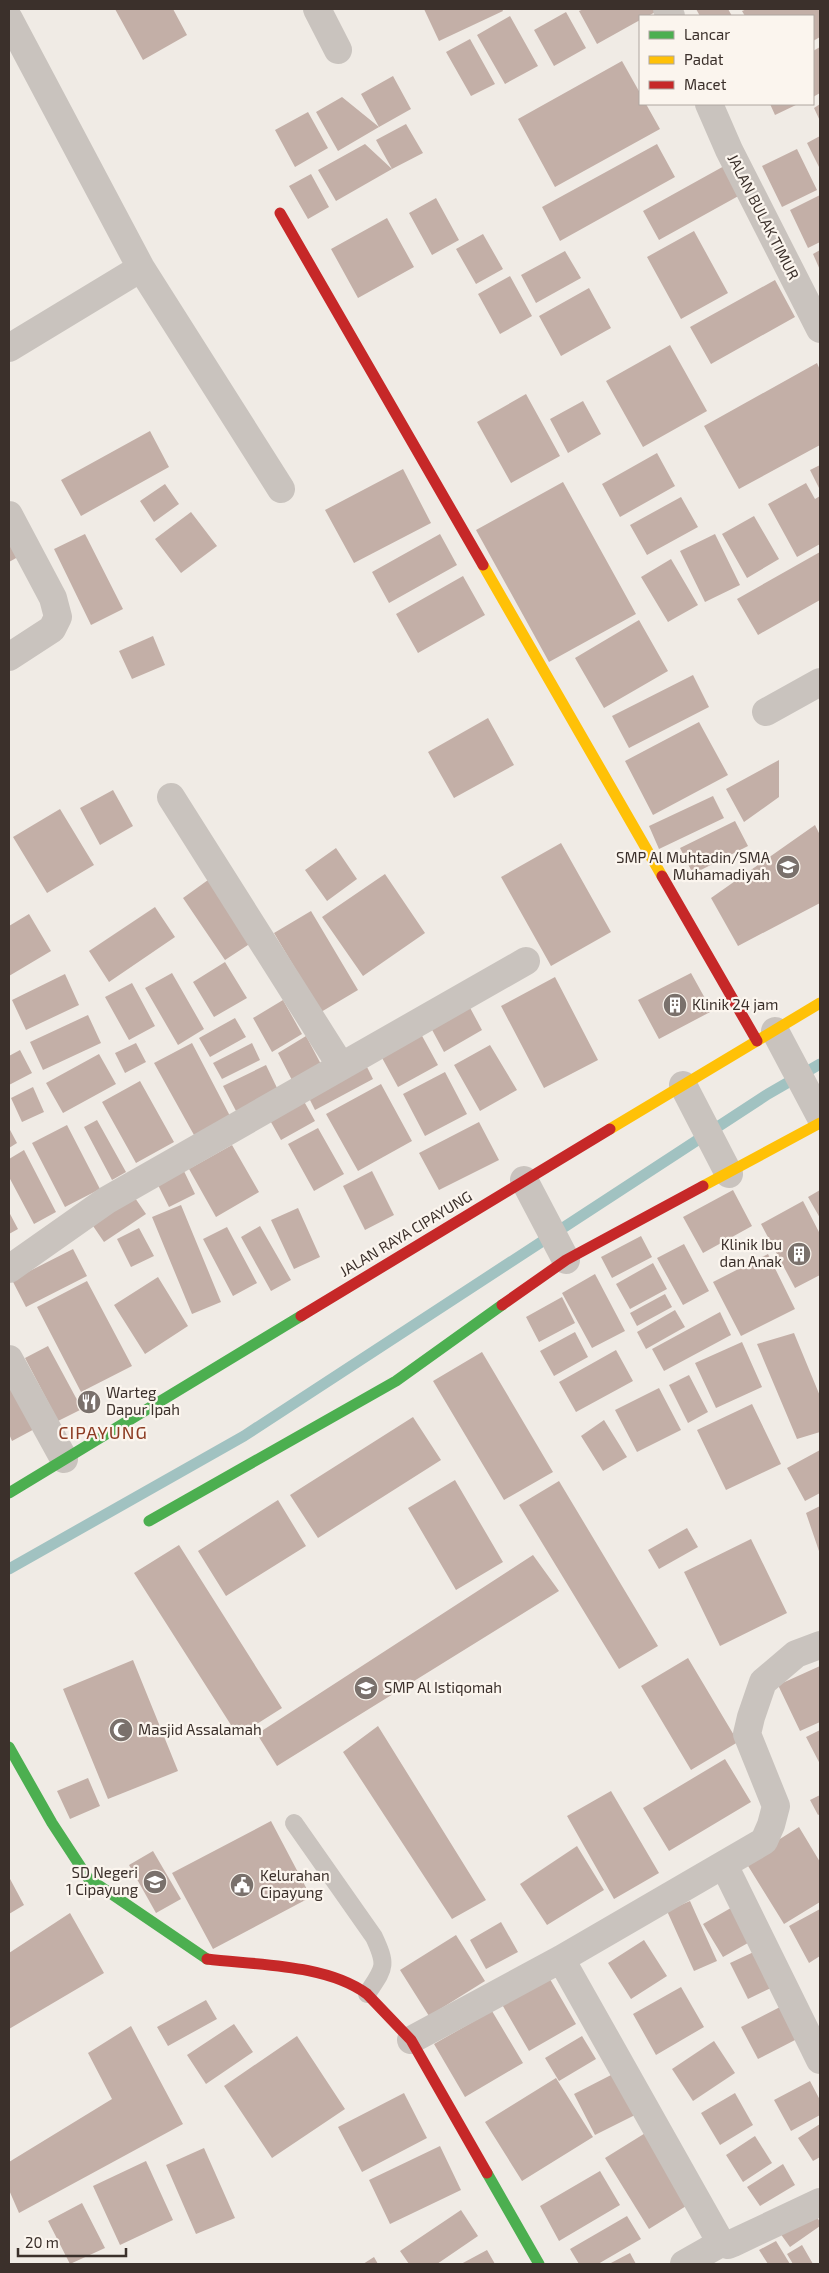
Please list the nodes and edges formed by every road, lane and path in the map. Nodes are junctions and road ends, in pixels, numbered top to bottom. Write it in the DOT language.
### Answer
graph roads {
  1 [pos="317,9"];
  2 [pos="9,19"];
  3 [pos="338,50"];
  4 [pos="709,105"];
  5 [pos="280,213"];
  6 [pos="141,268"];
  7 [pos="820,329"];
  8 [pos="9,348"];
  9 [pos="281,489"];
  10 [pos="9,514"];
  11 [pos="9,657"];
  12 [pos="820,682"];
  13 [pos="766,712"];
  14 [pos="171,798"];
  15 [pos="526,961"];
  16 [pos="820,1003"];
  17 [pos="773,1042"];
  18 [pos="341,1066"];
  19 [pos="683,1085"];
  20 [pos="819,1115"];
  21 [pos="726,1167"];
  22 [pos="524,1180"];
  23 [pos="562,1253"];
  24 [pos="9,1269"];
  25 [pos="9,1359"];
  26 [pos="64,1459"];
  27 [pos="9,1493"];
  28 [pos="149,1521"];
  29 [pos="820,1645"];
  30 [pos="9,1747"];
  31 [pos="294,1823"];
  32 [pos="724,1865"];
  33 [pos="561,1959"];
  34 [pos="367,1994"];
  35 [pos="411,2040"];
  36 [pos="820,2058"];
  37 [pos="820,2202"];
  38 [pos="721,2243"];
  39 [pos="539,2264"];
  40 [pos="684,2264"];
  1 -- 3 [label="street"];
  2 -- 6 [label="street"];
  4 -- 7 [label="street, JALAN BULAK TIMUR"];
  5 -- 17 [label="street"];
  6 -- 8 [label="street"];
  6 -- 9 [label="street"];
  10 -- 11 [label="street"];
  12 -- 13 [label="street"];
  14 -- 18 [label="street"];
  15 -- 18 [label="street"];
  16 -- 17 [label="street, JALAN RAYA CIPAYUNG"];
  17 -- 19 [label="street, JALAN RAYA CIPAYUNG"];
  17 -- 20 [label="street"];
  18 -- 24 [label="street"];
  19 -- 21 [label="street"];
  19 -- 22 [label="street, JALAN RAYA CIPAYUNG"];
  20 -- 21 [label="street"];
  21 -- 23 [label="street"];
  22 -- 23 [label="street"];
  22 -- 26 [label="street, JALAN RAYA CIPAYUNG"];
  23 -- 28 [label="street"];
  25 -- 26 [label="street"];
  26 -- 27 [label="street, JALAN RAYA CIPAYUNG"];
  29 -- 32 [label="street"];
  30 -- 34 [label="street"];
  31 -- 34 [label="lane"];
  32 -- 33 [label="street"];
  32 -- 36 [label="street"];
  33 -- 35 [label="street"];
  33 -- 38 [label="street"];
  34 -- 35 [label="street"];
  35 -- 39 [label="street"];
  37 -- 38 [label="street"];
  38 -- 40 [label="street"];
}
